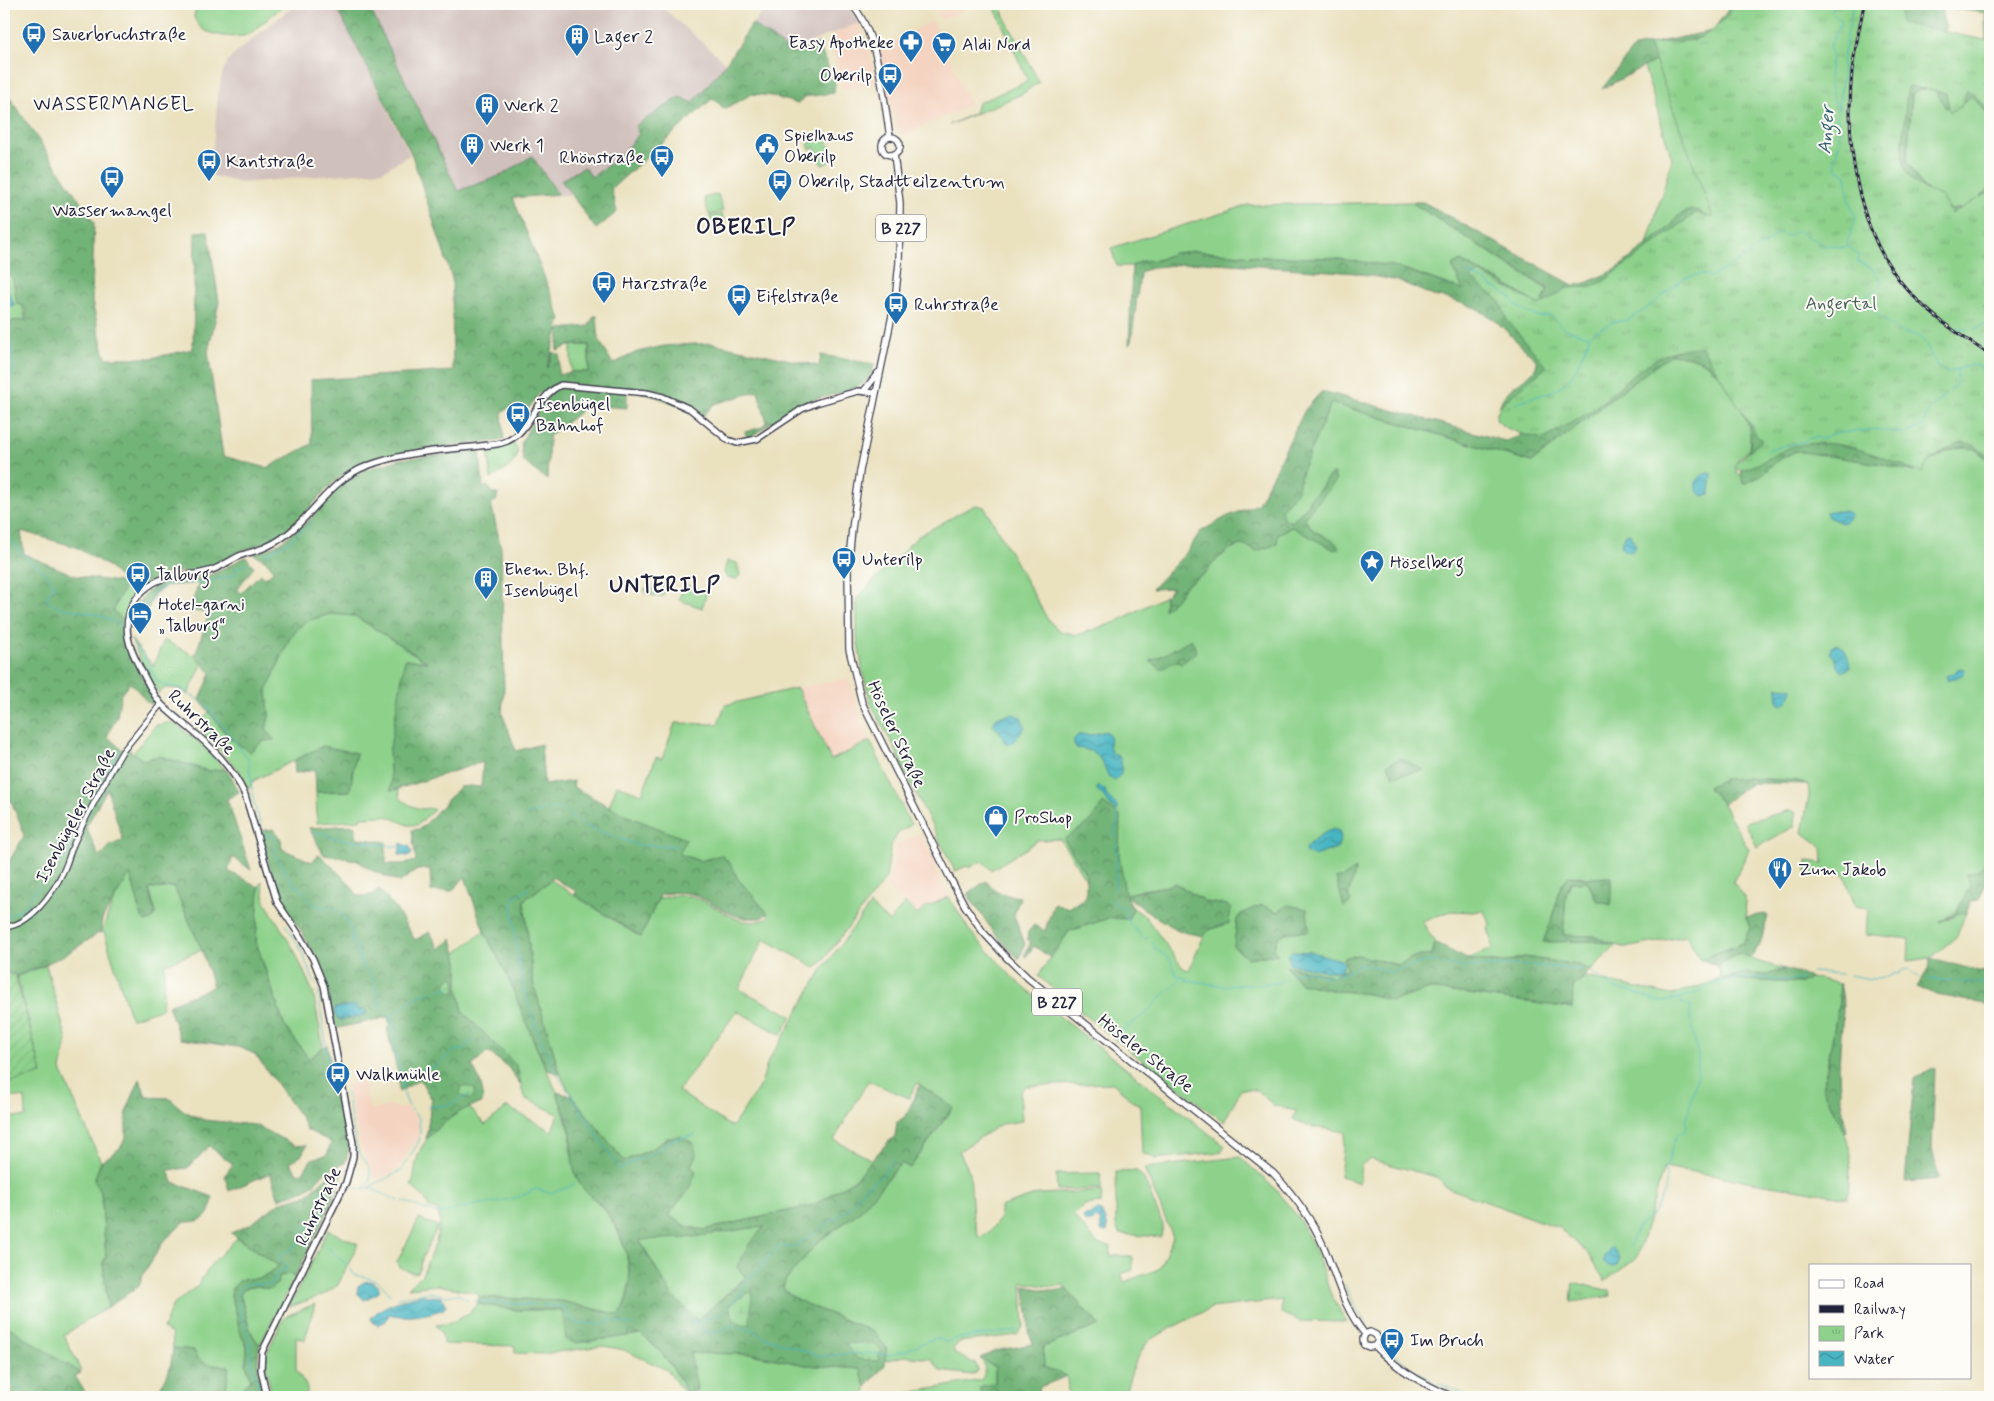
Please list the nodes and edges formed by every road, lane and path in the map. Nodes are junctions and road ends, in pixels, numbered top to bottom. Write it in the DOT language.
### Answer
graph roads {
  1 [pos="851,4"];
  2 [pos="890,137"];
  3 [pos="894,154"];
  4 [pos="879,372"];
  5 [pos="864,391"];
  6 [pos="875,393"];
  7 [pos="161,704"];
  8 [pos="4,927"];
  9 [pos="1365,1334"];
  10 [pos="1375,1346"];
  11 [pos="267,1397"];
  12 [pos="1453,1397"];
  1 -- 2 [label="main road"];
  2 -- 3 [label="main road"];
  2 -- 3 [label="main road"];
  3 -- 4 [label="main road, Höseler Straße / B 227"];
  4 -- 5 [label="main road"];
  4 -- 6 [label="main road, Höseler Straße / B 227"];
  5 -- 6 [label="main road, Ruhrstraße"];
  5 -- 7 [label="main road, Ruhrstraße"];
  6 -- 9 [label="main road, Höseler Straße / B 227"];
  7 -- 8 [label="street, Isenbügeler Straße"];
  7 -- 11 [label="main road, Ruhrstraße"];
  9 -- 10 [label="main road"];
  9 -- 10 [label="main road"];
  10 -- 12 [label="main road"];
}
